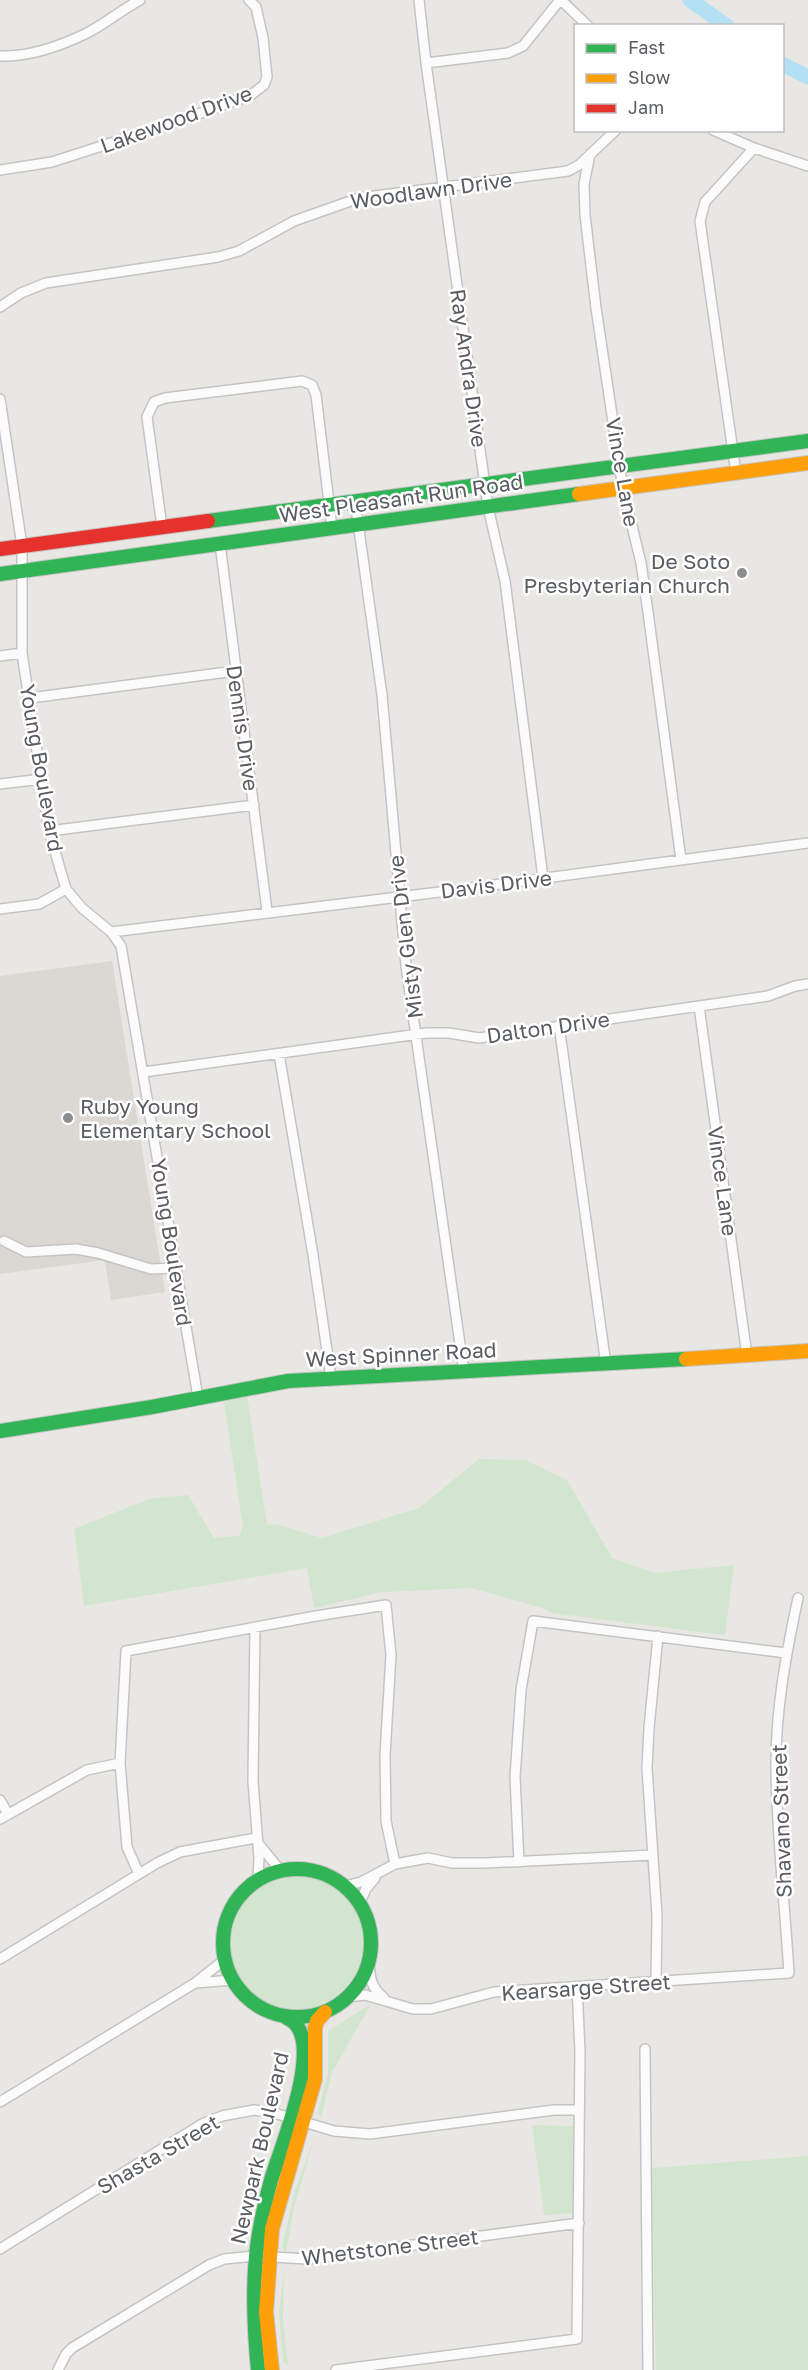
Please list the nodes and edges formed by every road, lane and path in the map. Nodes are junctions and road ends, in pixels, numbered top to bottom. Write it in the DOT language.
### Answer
graph roads {
  1 [pos="140,0"];
  2 [pos="249,0"];
  3 [pos="419,0"];
  4 [pos="560,0"];
  5 [pos="586,24"];
  6 [pos="0,56"];
  7 [pos="426,63"];
  8 [pos="614,132"];
  9 [pos="718,132"];
  10 [pos="754,148"];
  11 [pos="590,154"];
  12 [pos="808,166"];
  13 [pos="0,170"];
  14 [pos="443,186"];
  15 [pos="0,307"];
  16 [pos="0,399"];
  17 [pos="808,441"];
  18 [pos="733,451"];
  19 [pos="808,463"];
  20 [pos="620,466"];
  21 [pos="736,473"];
  22 [pos="485,484"];
  23 [pos="623,489"];
  24 [pos="355,501"];
  25 [pos="329,504"];
  26 [pos="488,507"];
  27 [pos="358,525"];
  28 [pos="162,527"];
  29 [pos="332,528"];
  30 [pos="220,544"];
  31 [pos="22,546"];
  32 [pos="0,549"];
  33 [pos="22,571"];
  34 [pos="0,574"];
  35 [pos="22,653"];
  36 [pos="0,656"];
  37 [pos="235,671"];
  38 [pos="30,698"];
  39 [pos="42,779"];
  40 [pos="0,784"];
  41 [pos="254,805"];
  42 [pos="49,831"];
  43 [pos="808,843"];
  44 [pos="681,860"];
  45 [pos="543,878"];
  46 [pos="66,889"];
  47 [pos="399,896"];
  48 [pos="0,909"];
  49 [pos="267,911"];
  50 [pos="111,932"];
  51 [pos="808,984"];
  52 [pos="699,1006"];
  53 [pos="559,1025"];
  54 [pos="416,1035"];
  55 [pos="279,1054"];
  56 [pos="144,1072"];
  57 [pos="4,1241"];
  58 [pos="176,1268"];
  59 [pos="808,1351"];
  60 [pos="747,1356"];
  61 [pos="606,1365"];
  62 [pos="464,1372"];
  63 [pos="331,1378"];
  64 [pos="198,1397"];
  65 [pos="0,1431"];
  66 [pos="798,1598"];
  67 [pos="255,1627"];
  68 [pos="658,1636"];
  69 [pos="786,1653"];
  70 [pos="120,1763"];
  71 [pos="0,1800"];
  72 [pos="4,1817"];
  73 [pos="256,1838"];
  74 [pos="653,1856"];
  75 [pos="519,1862"];
  76 [pos="395,1864"];
  77 [pos="280,1870"];
  78 [pos="139,1874"];
  79 [pos="379,1874"];
  80 [pos="258,1879"];
  81 [pos="345,1886"];
  82 [pos="360,1902"];
  83 [pos="0,1959"];
  84 [pos="224,1960"];
  85 [pos="369,1963"];
  86 [pos="789,1973"];
  87 [pos="232,1980"];
  88 [pos="656,1982"];
  89 [pos="195,1983"];
  90 [pos="577,1987"];
  91 [pos="348,1998"];
  92 [pos="386,2000"];
  93 [pos="325,2012"];
  94 [pos="285,2017"];
  95 [pos="645,2049"];
  96 [pos="0,2102"];
  97 [pos="579,2110"];
  98 [pos="296,2120"];
  99 [pos="579,2223"];
  100 [pos="0,2249"];
  101 [pos="262,2257"];
  102 [pos="58,2370"];
  103 [pos="258,2370"];
  104 [pos="272,2370"];
  105 [pos="336,2370"];
  106 [pos="648,2370"];
  1 -- 6 [label="street"];
  2 -- 13 [label="street, Lakewood Drive"];
  3 -- 7 [label="street, Ray Andra Drive"];
  4 -- 5 [label="street"];
  4 -- 7 [label="street"];
  7 -- 14 [label="street, Ray Andra Drive"];
  8 -- 11 [label="street, Woodlawn Drive"];
  9 -- 10 [label="street"];
  10 -- 12 [label="street"];
  10 -- 18 [label="street"];
  11 -- 14 [label="street, Woodlawn Drive"];
  11 -- 20 [label="street, Vince Lane"];
  14 -- 15 [label="street, Woodlawn Drive"];
  14 -- 22 [label="street, Ray Andra Drive"];
  16 -- 31 [label="street, Young Boulevard"];
  17 -- 18 [label="street, West Pleasant Run Road"];
  18 -- 20 [label="street, West Pleasant Run Road"];
  18 -- 21 [label="street"];
  19 -- 21 [label="street, West Pleasant Run Road"];
  20 -- 22 [label="street, West Pleasant Run Road"];
  20 -- 23 [label="street, Vince Lane"];
  21 -- 23 [label="street, West Pleasant Run Road"];
  22 -- 24 [label="street, West Pleasant Run Road"];
  22 -- 26 [label="street, Ray Andra Drive"];
  23 -- 26 [label="street, West Pleasant Run Road"];
  23 -- 44 [label="street, Vince Lane"];
  24 -- 25 [label="street, West Pleasant Run Road"];
  24 -- 27 [label="street, Misty Glen Drive"];
  25 -- 28 [label="street, West Pleasant Run Road"];
  25 -- 28 [label="street"];
  25 -- 29 [label="street"];
  26 -- 27 [label="street, West Pleasant Run Road"];
  26 -- 45 [label="street, Ray Andra Drive"];
  27 -- 29 [label="street, West Pleasant Run Road"];
  27 -- 47 [label="street, Misty Glen Drive"];
  28 -- 31 [label="street, West Pleasant Run Road"];
  29 -- 30 [label="street, West Pleasant Run Road"];
  30 -- 33 [label="street, West Pleasant Run Road"];
  30 -- 37 [label="street, Dennis Drive"];
  31 -- 32 [label="street, West Pleasant Run Road"];
  31 -- 33 [label="street, Young Boulevard"];
  33 -- 34 [label="street, West Pleasant Run Road"];
  33 -- 35 [label="street, Young Boulevard"];
  35 -- 36 [label="street"];
  35 -- 38 [label="street, Young Boulevard"];
  37 -- 38 [label="street"];
  37 -- 41 [label="street, Dennis Drive"];
  38 -- 39 [label="street, Young Boulevard"];
  39 -- 40 [label="street"];
  39 -- 42 [label="street, Young Boulevard"];
  41 -- 42 [label="street"];
  41 -- 49 [label="street, Dennis Drive"];
  42 -- 46 [label="street, Young Boulevard"];
  43 -- 44 [label="street, Davis Drive"];
  44 -- 45 [label="street, Davis Drive"];
  45 -- 47 [label="street, Davis Drive"];
  46 -- 48 [label="street"];
  46 -- 50 [label="street, Young Boulevard"];
  47 -- 49 [label="street, Davis Drive"];
  47 -- 54 [label="street, Misty Glen Drive"];
  49 -- 50 [label="street, Davis Drive"];
  50 -- 56 [label="street, Young Boulevard"];
  51 -- 52 [label="street, Dalton Drive"];
  52 -- 53 [label="street, Dalton Drive"];
  52 -- 60 [label="street, Vince Lane"];
  53 -- 54 [label="street, Dalton Drive"];
  53 -- 61 [label="street"];
  54 -- 55 [label="street, Dalton Drive"];
  54 -- 62 [label="street, Misty Glen Drive"];
  55 -- 56 [label="street, Dalton Drive"];
  55 -- 63 [label="street"];
  56 -- 58 [label="street, Young Boulevard"];
  57 -- 58 [label="street"];
  58 -- 64 [label="street, Young Boulevard"];
  59 -- 60 [label="street, West Spinner Road"];
  60 -- 61 [label="street, West Spinner Road"];
  61 -- 62 [label="street, West Spinner Road"];
  62 -- 63 [label="street, West Spinner Road"];
  63 -- 64 [label="street, West Spinner Road"];
  64 -- 65 [label="street, West Spinner Road"];
  66 -- 69 [label="street, Shavano Street"];
  67 -- 70 [label="street"];
  67 -- 73 [label="street"];
  67 -- 76 [label="street"];
  68 -- 69 [label="street"];
  68 -- 74 [label="street"];
  68 -- 75 [label="street"];
  69 -- 86 [label="street, Shavano Street"];
  70 -- 72 [label="street"];
  70 -- 78 [label="street"];
  71 -- 72 [label="street"];
  73 -- 77 [label="street"];
  73 -- 78 [label="street"];
  73 -- 80 [label="street"];
  74 -- 75 [label="street"];
  74 -- 88 [label="street"];
  75 -- 76 [label="street"];
  76 -- 79 [label="street"];
  77 -- 80 [label="street"];
  77 -- 81 [label="street"];
  78 -- 83 [label="street"];
  79 -- 81 [label="street"];
  79 -- 82 [label="street"];
  80 -- 84 [label="street"];
  81 -- 82 [label="street"];
  82 -- 85 [label="street"];
  84 -- 87 [label="street"];
  84 -- 89 [label="street"];
  85 -- 91 [label="street"];
  85 -- 92 [label="street"];
  86 -- 88 [label="street, Kearsarge Street"];
  87 -- 89 [label="street"];
  87 -- 94 [label="street"];
  88 -- 90 [label="street, Kearsarge Street"];
  89 -- 96 [label="street"];
  90 -- 92 [label="street, Kearsarge Street"];
  90 -- 97 [label="street"];
  91 -- 92 [label="street, Kearsarge Street"];
  91 -- 93 [label="street"];
  93 -- 94 [label="street"];
  93 -- 98 [label="street, Newpark Boulevard"];
  94 -- 98 [label="street, Newpark Boulevard"];
  95 -- 106 [label="street"];
  97 -- 98 [label="street, Shasta Street"];
  97 -- 99 [label="street"];
  98 -- 100 [label="street, Shasta Street"];
  98 -- 101 [label="street, Newpark Boulevard"];
  99 -- 101 [label="street, Whetstone Street"];
  99 -- 105 [label="street"];
  101 -- 102 [label="street, Whetstone Street"];
  101 -- 103 [label="street, Newpark Boulevard"];
  101 -- 104 [label="street, Newpark Boulevard"];
}
